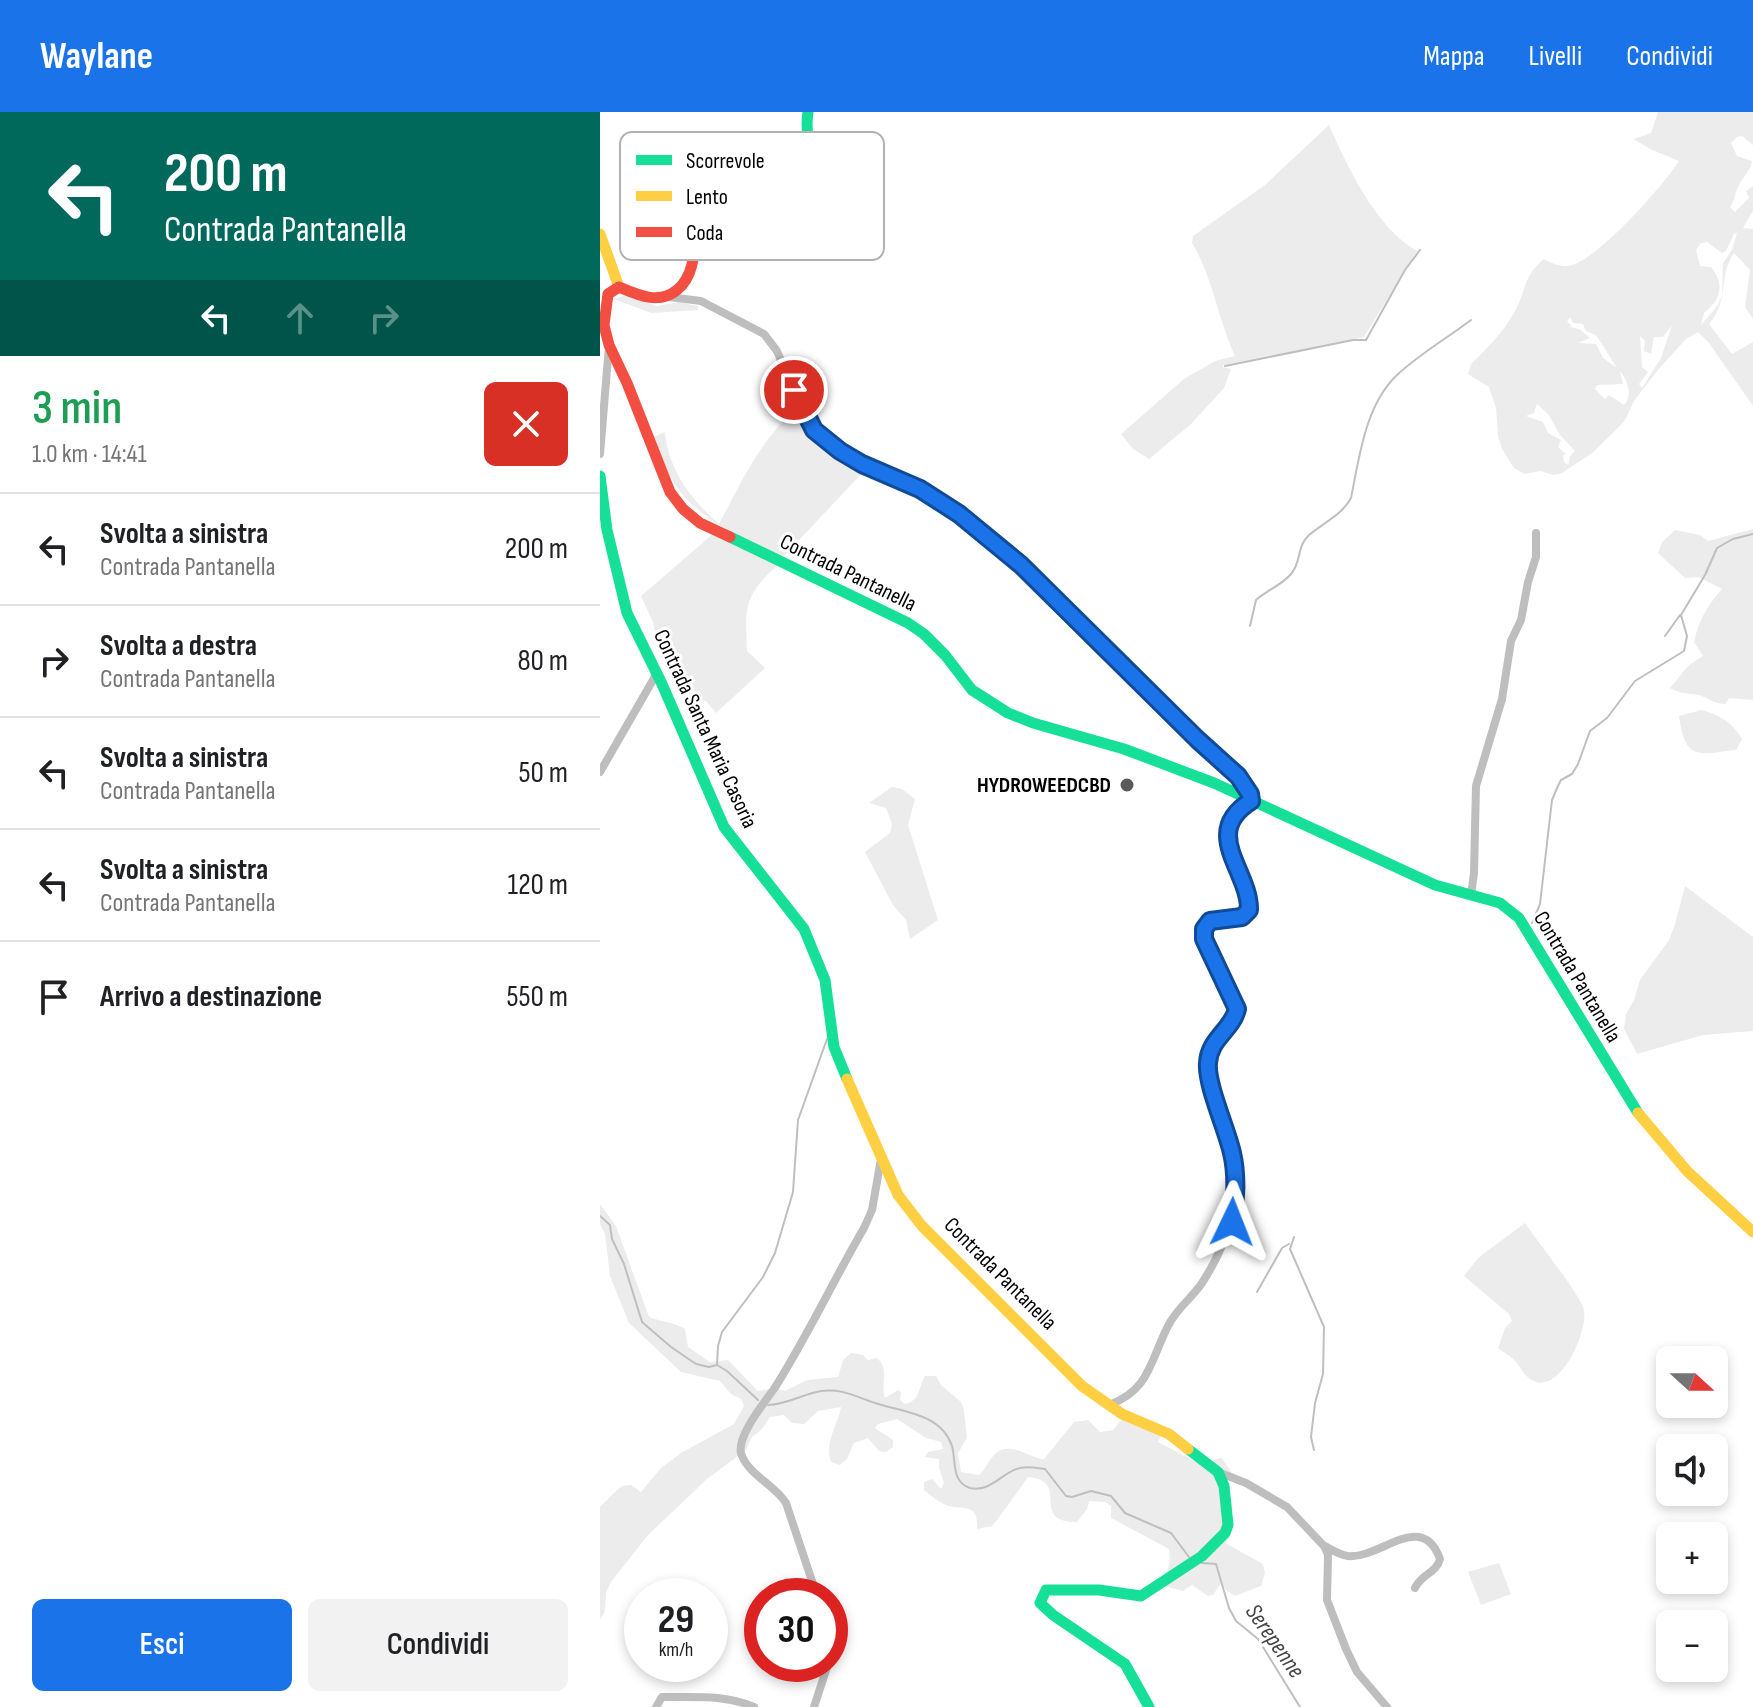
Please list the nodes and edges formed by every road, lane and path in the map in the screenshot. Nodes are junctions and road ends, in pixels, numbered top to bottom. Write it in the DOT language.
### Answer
graph roads {
  1 [pos="808,112"];
  2 [pos="806,132"];
  3 [pos="600,234"];
  4 [pos="694,260"];
  5 [pos="619,287"];
  6 [pos="669,297"];
  7 [pos="603,300"];
  8 [pos="609,345"];
  9 [pos="600,454"];
  10 [pos="600,476"];
  11 [pos="1536,533"];
  12 [pos="657,673"];
  13 [pos="600,772"];
  14 [pos="1251,801"];
  15 [pos="1471,895"];
  16 [pos="882,1157"];
  17 [pos="1753,1232"];
  18 [pos="1109,1405"];
  19 [pos="1218,1472"];
  20 [pos="1324,1546"];
  21 [pos="811,1578"];
  22 [pos="1415,1588"];
  23 [pos="822,1682"];
  24 [pos="656,1707"];
  25 [pos="754,1707"];
  26 [pos="814,1707"];
  27 [pos="1149,1707"];
  28 [pos="1387,1707"];
  1 -- 2 [label="street"];
  3 -- 5 [label="street"];
  4 -- 6 [label="street"];
  5 -- 6 [label="street"];
  5 -- 7 [label="street, Contrada Pantanella"];
  6 -- 14 [label="street"];
  7 -- 8 [label="street, Contrada Pantanella"];
  8 -- 9 [label="street"];
  8 -- 14 [label="street, Contrada Pantanella"];
  10 -- 12 [label="street, Contrada Santa Maria Casoria"];
  11 -- 15 [label="street"];
  12 -- 13 [label="street"];
  12 -- 16 [label="street, Contrada Santa Maria Casoria"];
  14 -- 15 [label="street, Contrada Pantanella"];
  14 -- 18 [label="street"];
  15 -- 17 [label="street, Contrada Pantanella"];
  16 -- 18 [label="street, Contrada Pantanella"];
  16 -- 21 [label="street"];
  18 -- 19 [label="street, Contrada Pantanella"];
  19 -- 20 [label="street"];
  19 -- 27 [label="street"];
  20 -- 22 [label="street"];
  20 -- 28 [label="street"];
  23 -- 26 [label="street"];
  24 -- 25 [label="street"];
}
